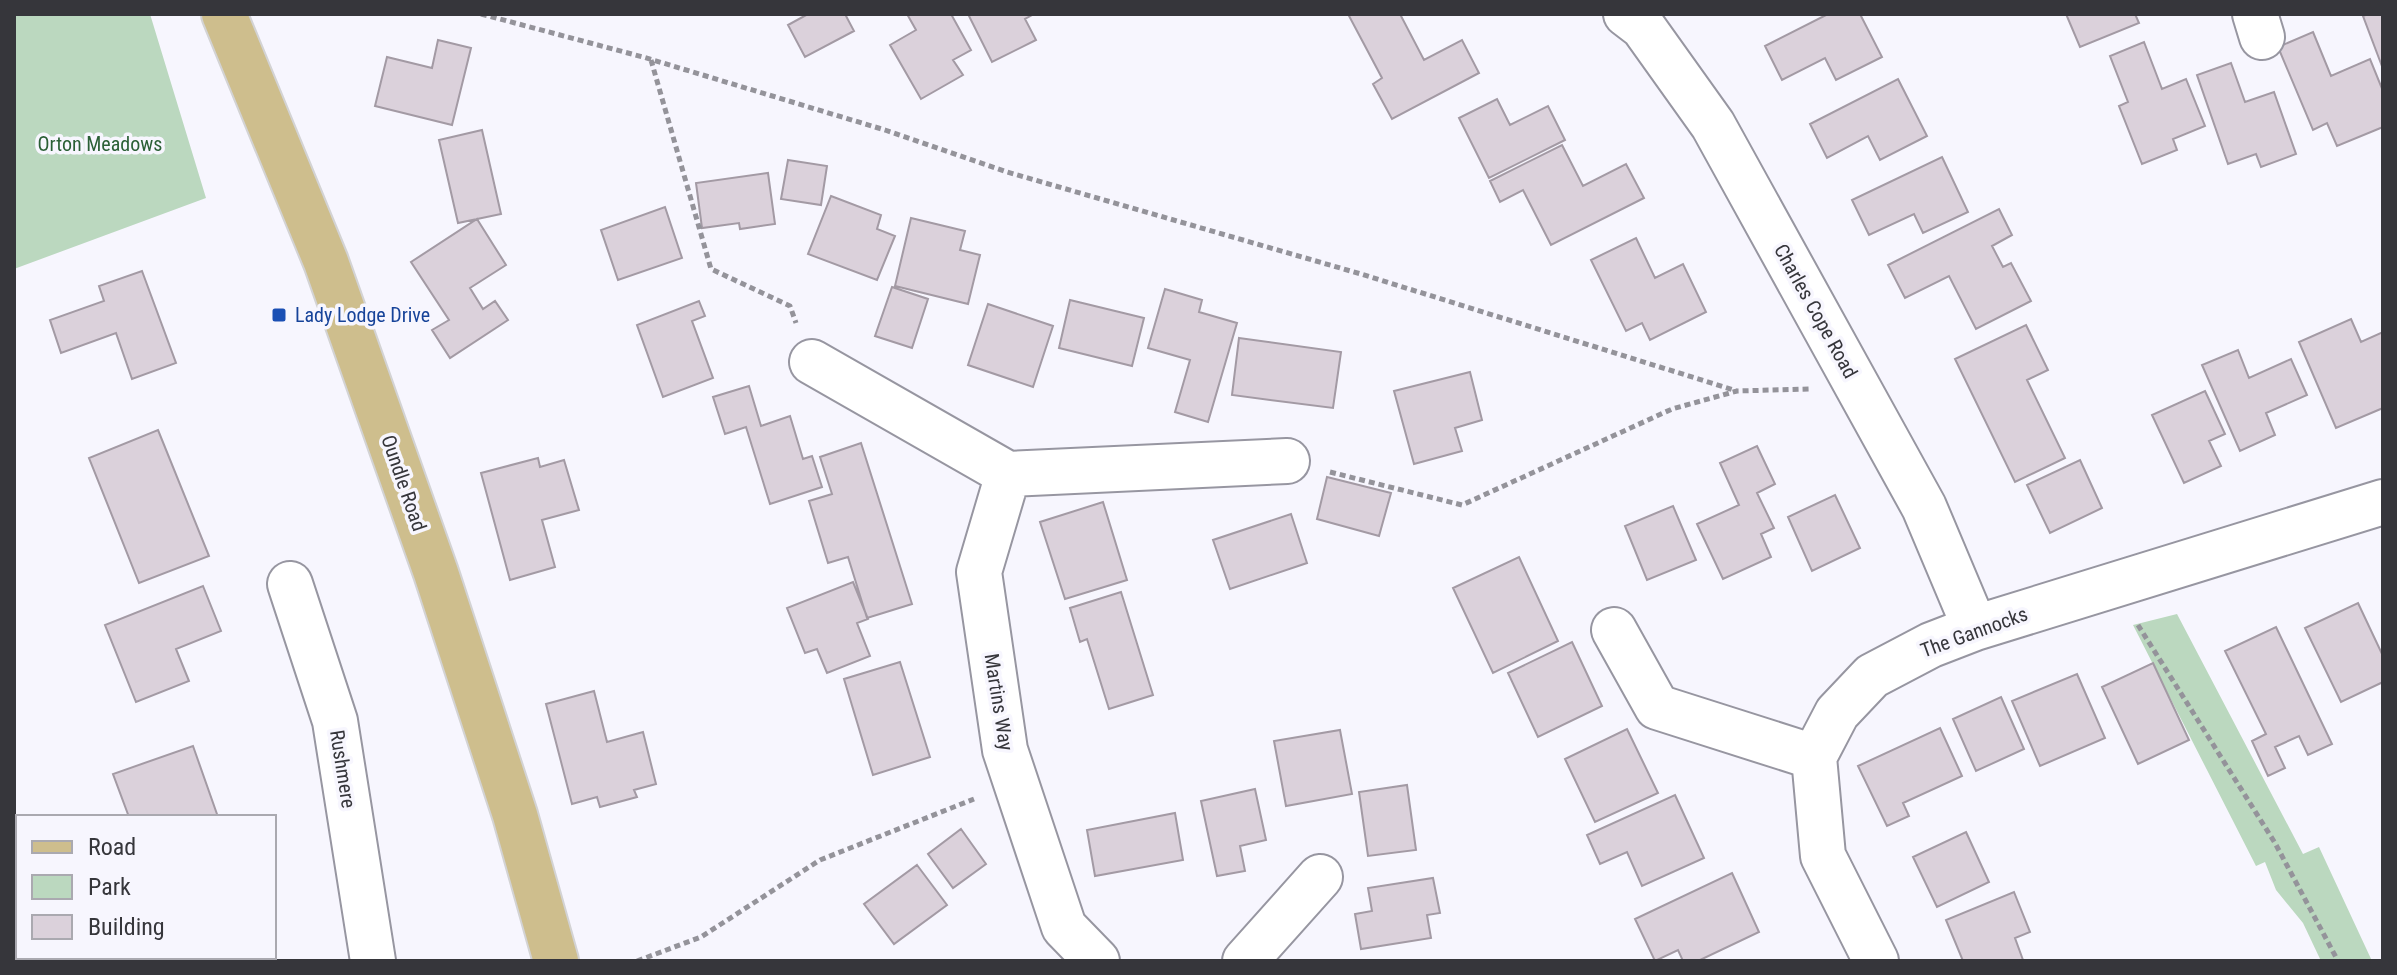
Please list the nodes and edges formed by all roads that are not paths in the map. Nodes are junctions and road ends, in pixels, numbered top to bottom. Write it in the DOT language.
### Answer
graph roads {
  1 [pos="224,14"];
  2 [pos="1626,14"];
  3 [pos="812,362"];
  4 [pos="1287,461"];
  5 [pos="1008,474"];
  6 [pos="2383,502"];
  7 [pos="290,584"];
  8 [pos="1975,628"];
  9 [pos="1614,630"];
  10 [pos="1814,757"];
  11 [pos="1320,877"];
  12 [pos="373,961"];
  13 [pos="556,961"];
  14 [pos="1097,961"];
  15 [pos="1245,961"];
  16 [pos="1876,961"];
  1 -- 13 [label="main road, Oundle Road"];
  2 -- 8 [label="street, Charles Cope Road"];
  3 -- 5 [label="street"];
  4 -- 5 [label="street"];
  5 -- 14 [label="street, Martins Way"];
  6 -- 8 [label="street, The Gannocks"];
  7 -- 12 [label="street, Rushmere"];
  8 -- 10 [label="street, The Gannocks"];
  9 -- 10 [label="street"];
  10 -- 16 [label="street"];
  11 -- 15 [label="street"];
}
